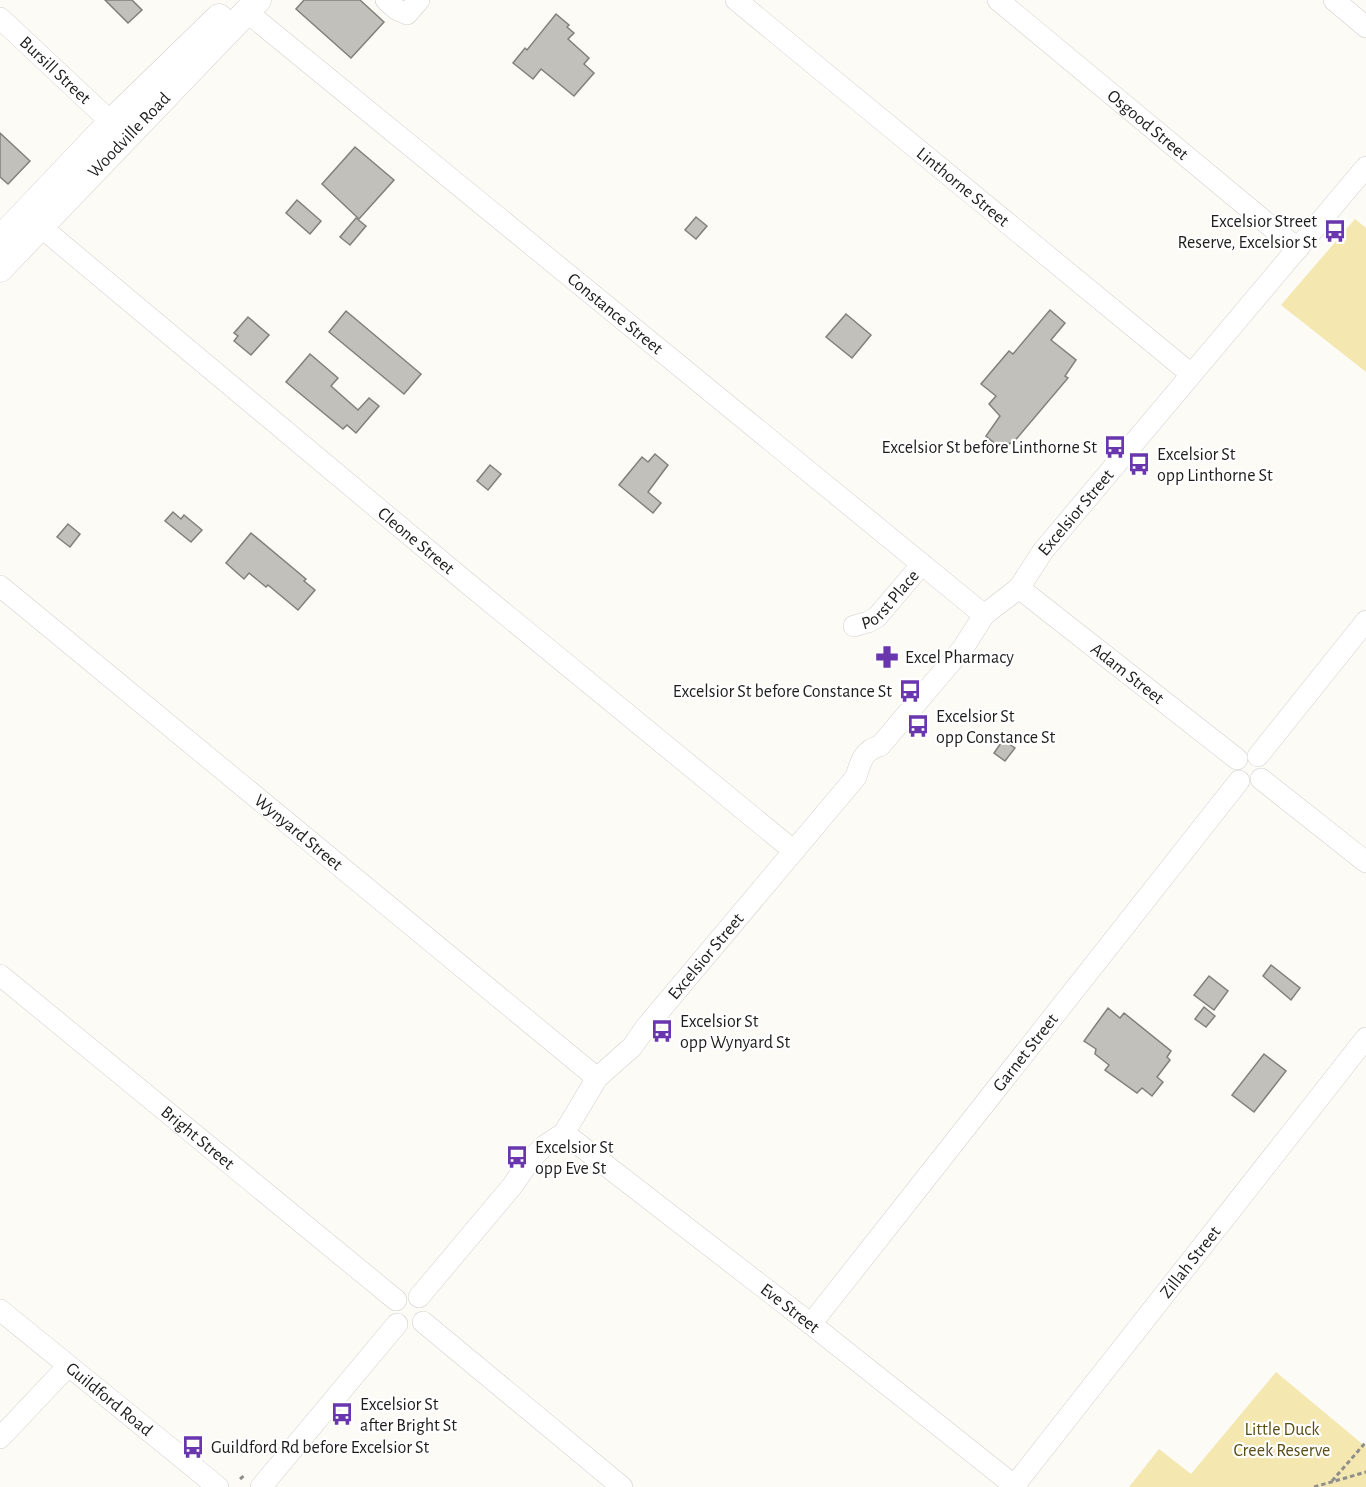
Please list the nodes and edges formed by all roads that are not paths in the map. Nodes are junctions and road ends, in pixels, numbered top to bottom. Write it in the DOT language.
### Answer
graph roads {
  1 [pos="386,0"];
  2 [pos="418,0"];
  3 [pos="736,0"];
  4 [pos="998,0"];
  5 [pos="1334,0"];
  6 [pos="247,4"];
  7 [pos="0,18"];
  8 [pos="1366,27"];
  9 [pos="111,122"];
  10 [pos="1366,167"];
  11 [pos="41,227"];
  12 [pos="0,239"];
  13 [pos="1298,249"];
  14 [pos="0,268"];
  15 [pos="1191,374"];
  16 [pos="922,564"];
  17 [pos="0,586"];
  18 [pos="1019,588"];
  19 [pos="984,615"];
  20 [pos="1366,621"];
  21 [pos="854,626"];
  22 [pos="1258,756"];
  23 [pos="1237,759"];
  24 [pos="1261,779"];
  25 [pos="1239,781"];
  26 [pos="794,851"];
  27 [pos="1366,862"];
  28 [pos="0,975"];
  29 [pos="1366,1038"];
  30 [pos="597,1078"];
  31 [pos="564,1133"];
  32 [pos="419,1298"];
  33 [pos="396,1300"];
  34 [pos="0,1310"];
  35 [pos="423,1322"];
  36 [pos="397,1324"];
  37 [pos="811,1324"];
  38 [pos="68,1366"];
  39 [pos="0,1438"];
  40 [pos="253,1481"];
  41 [pos="1015,1486"];
  42 [pos="218,1487"];
  43 [pos="622,1487"];
  1 -- 2 [label="street"];
  3 -- 15 [label="street, Linthorne Street"];
  4 -- 13 [label="street, Osgood Street"];
  5 -- 8 [label="street"];
  6 -- 9 [label="main road, Woodville Road"];
  6 -- 11 [label="main road, Woodville Road"];
  6 -- 16 [label="street, Constance Street"];
  7 -- 9 [label="street, Bursill Street"];
  9 -- 12 [label="main road, Woodville Road"];
  10 -- 13 [label="street, Excelsior Street"];
  11 -- 14 [label="main road, Woodville Road"];
  11 -- 26 [label="street, Cleone Street"];
  13 -- 15 [label="street, Excelsior Street"];
  15 -- 18 [label="street, Excelsior Street"];
  16 -- 19 [label="street, Constance Street"];
  16 -- 21 [label="street, Porst Place"];
  17 -- 30 [label="street, Wynyard Street"];
  18 -- 19 [label="street, Excelsior Street"];
  18 -- 23 [label="street, Adam Street"];
  19 -- 26 [label="street, Excelsior Street"];
  20 -- 22 [label="street"];
  22 -- 23 [label="street"];
  22 -- 24 [label="street"];
  23 -- 25 [label="street"];
  24 -- 25 [label="street"];
  24 -- 27 [label="street"];
  25 -- 37 [label="street, Garnet Street"];
  26 -- 30 [label="street, Excelsior Street"];
  28 -- 33 [label="street, Bright Street"];
  29 -- 41 [label="street, Zillah Street"];
  30 -- 31 [label="street, Excelsior Street"];
  31 -- 32 [label="street, Excelsior Street"];
  31 -- 37 [label="street, Eve Street"];
  32 -- 33 [label="street"];
  32 -- 35 [label="street"];
  33 -- 36 [label="street"];
  34 -- 38 [label="street, Guildford Road"];
  35 -- 36 [label="street"];
  35 -- 43 [label="street"];
  36 -- 40 [label="street"];
  37 -- 41 [label="street, Eve Street"];
  38 -- 39 [label="street"];
  38 -- 42 [label="street, Guildford Road"];
}
